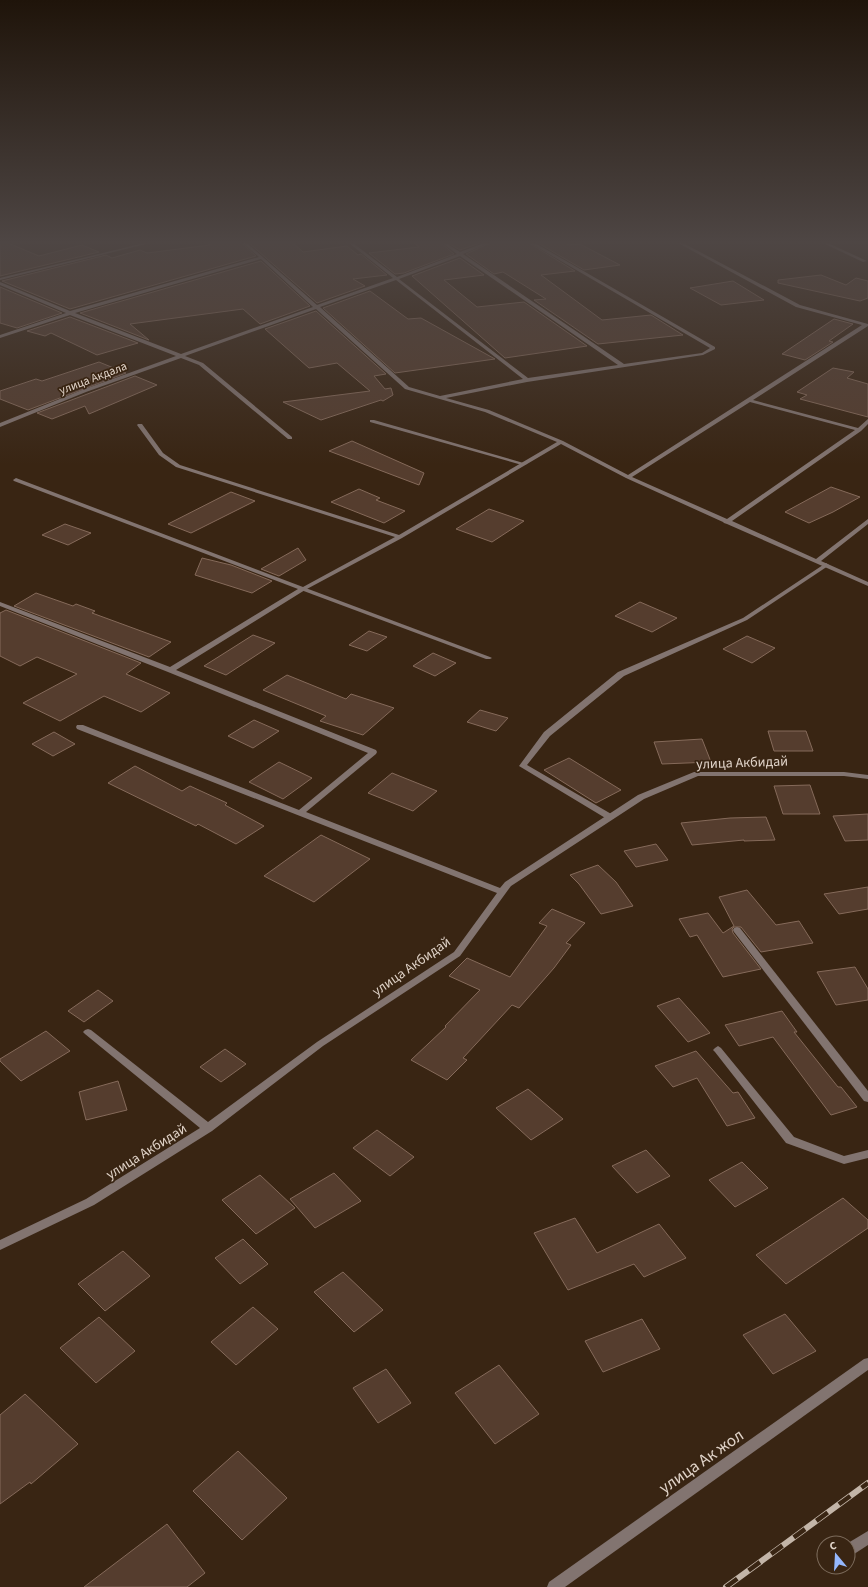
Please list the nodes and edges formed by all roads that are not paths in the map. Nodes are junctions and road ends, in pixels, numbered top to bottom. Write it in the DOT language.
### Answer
graph roads {
  1 [pos="58,317"];
  2 [pos="80,317"];
  3 [pos="288,317"];
  4 [pos="327,317"];
  5 [pos="446,317"];
  6 [pos="552,317"];
  7 [pos="660,317"];
  8 [pos="838,317"];
  9 [pos="867,325"];
  10 [pos="0,337"];
  11 [pos="179,357"];
  12 [pos="623,366"];
  13 [pos="527,380"];
  14 [pos="438,398"];
  15 [pos="749,400"];
  16 [pos="372,421"];
  17 [pos="868,421"];
  18 [pos="140,424"];
  19 [pos="0,425"];
  20 [pos="859,430"];
  21 [pos="290,438"];
  22 [pos="561,442"];
  23 [pos="524,464"];
  24 [pos="628,477"];
  25 [pos="16,480"];
  26 [pos="868,521"];
  27 [pos="726,522"];
  28 [pos="400,537"];
  29 [pos="817,561"];
  30 [pos="826,565"];
  31 [pos="868,584"];
  32 [pos="303,589"];
  33 [pos="0,604"];
  34 [pos="488,658"];
  35 [pos="171,670"];
  36 [pos="80,727"];
  37 [pos="868,777"];
  38 [pos="300,813"];
  39 [pos="610,817"];
  40 [pos="502,892"];
  41 [pos="737,930"];
  42 [pos="88,1032"];
  43 [pos="718,1050"];
  44 [pos="868,1098"];
  45 [pos="208,1128"];
  46 [pos="868,1154"];
  47 [pos="0,1245"];
  48 [pos="868,1363"];
  49 [pos="868,1537"];
  50 [pos="856,1545"];
  51 [pos="554,1587"];
  1 -- 10 [label="street"];
  2 -- 11 [label="street"];
  3 -- 11 [label="street, улица Акдала"];
  4 -- 14 [label="street"];
  5 -- 13 [label="street"];
  6 -- 12 [label="street"];
  7 -- 12 [label="street"];
  8 -- 9 [label="street"];
  9 -- 15 [label="street"];
  11 -- 19 [label="street, улица Акдала"];
  11 -- 21 [label="street"];
  12 -- 13 [label="street"];
  13 -- 14 [label="street"];
  14 -- 22 [label="street"];
  15 -- 20 [label="street"];
  15 -- 24 [label="street"];
  16 -- 23 [label="street"];
  17 -- 20 [label="street"];
  18 -- 28 [label="street"];
  20 -- 27 [label="street"];
  22 -- 23 [label="street"];
  22 -- 24 [label="street"];
  23 -- 28 [label="street"];
  24 -- 27 [label="street"];
  25 -- 32 [label="street"];
  26 -- 29 [label="street"];
  27 -- 29 [label="street"];
  28 -- 32 [label="street"];
  29 -- 30 [label="street"];
  30 -- 31 [label="street"];
  30 -- 39 [label="street"];
  32 -- 34 [label="street"];
  32 -- 35 [label="street"];
  33 -- 35 [label="street"];
  35 -- 38 [label="street"];
  36 -- 38 [label="street"];
  37 -- 39 [label="street, улица Акбидай"];
  38 -- 40 [label="street"];
  39 -- 40 [label="street, улица Акбидай"];
  40 -- 45 [label="street, улица Акбидай"];
  41 -- 44 [label="street"];
  42 -- 45 [label="street"];
  43 -- 46 [label="street"];
  45 -- 47 [label="street, улица Акбидай"];
  48 -- 51 [label="street, улица Ак жол"];
  49 -- 50 [label="street"];
}
